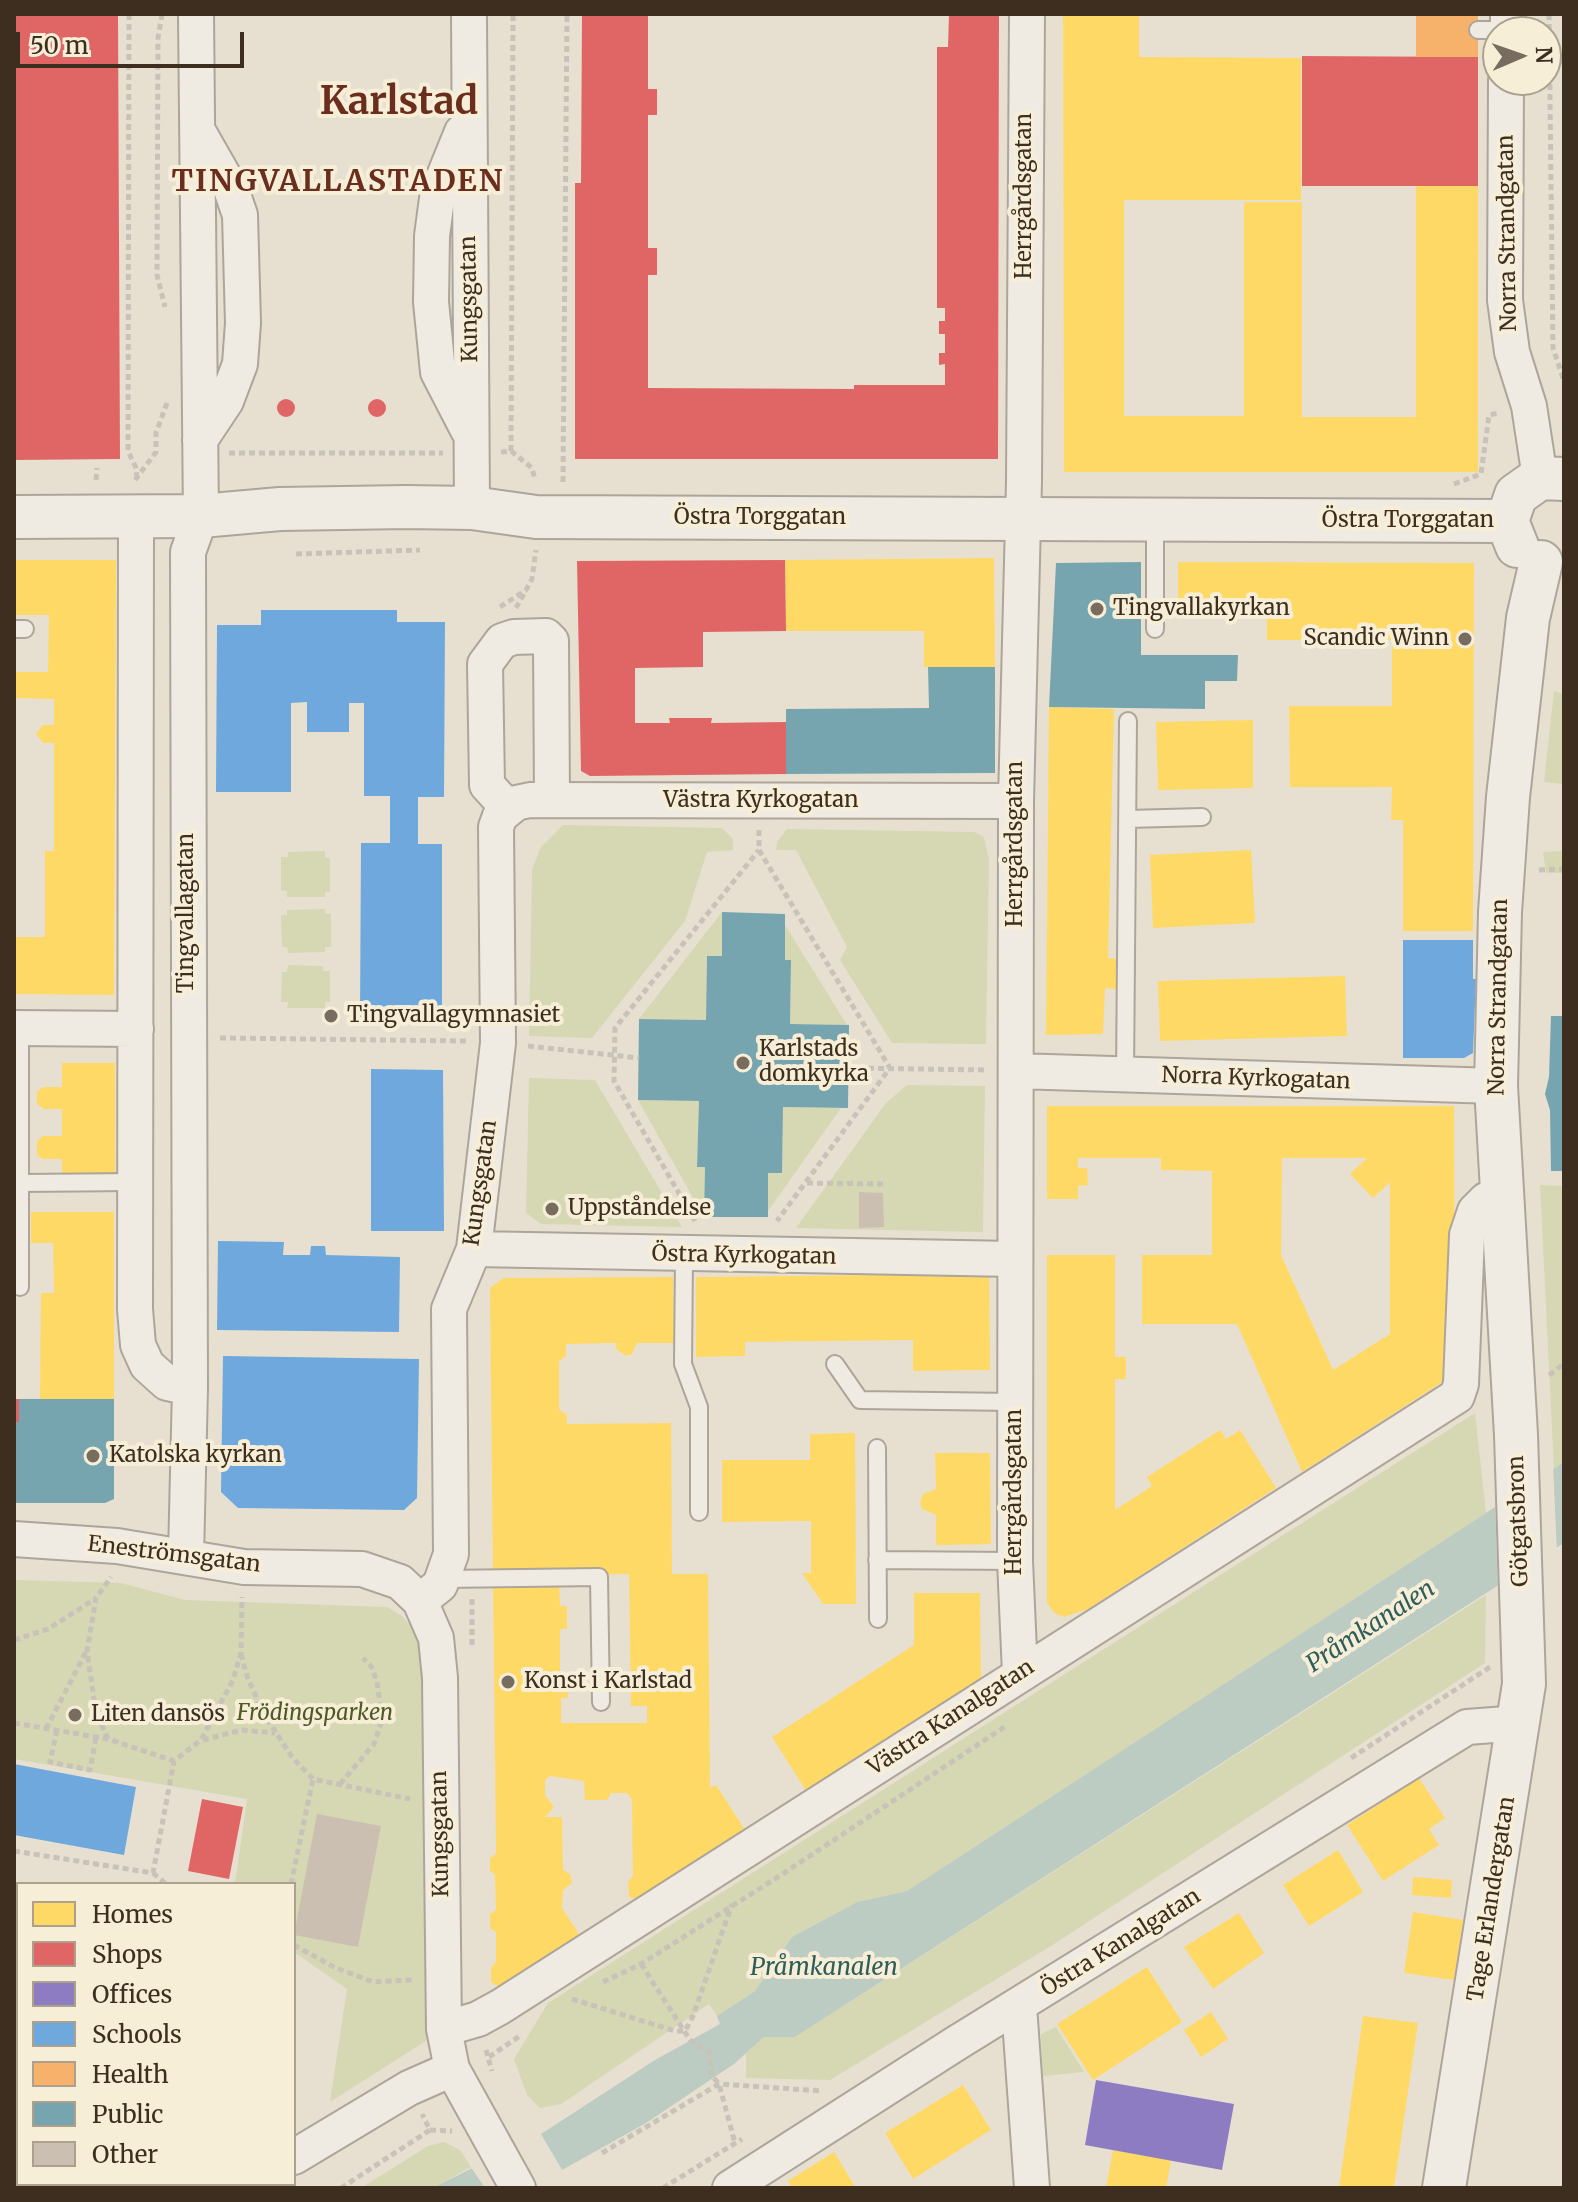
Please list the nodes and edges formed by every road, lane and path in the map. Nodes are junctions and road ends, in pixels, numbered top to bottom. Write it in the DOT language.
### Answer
graph roads {
  1 [pos="129,14"];
  2 [pos="162,14"];
  3 [pos="196,14"];
  4 [pos="469,14"];
  5 [pos="513,14"];
  6 [pos="567,14"];
  7 [pos="1027,14"];
  8 [pos="1506,96"];
  9 [pos="1548,96"];
  10 [pos="171,319"];
  11 [pos="1564,381"];
  12 [pos="170,394"];
  13 [pos="472,445"];
  14 [pos="200,446"];
  15 [pos="156,452"];
  16 [pos="1552,478"];
  17 [pos="563,483"];
  18 [pos="136,498"];
  19 [pos="472,508"];
  20 [pos="201,516"];
  21 [pos="14,517"];
  22 [pos="1023,520"];
  23 [pos="1155,520"];
  24 [pos="1507,521"];
  25 [pos="420,550"];
  26 [pos="296,554"];
  27 [pos="1553,562"];
  28 [pos="1155,629"];
  29 [pos="1128,721"];
  30 [pos="552,800"];
  31 [pos="1016,801"];
  32 [pos="508,808"];
  33 [pos="1202,817"];
  34 [pos="1128,819"];
  35 [pos="759,838"];
  36 [pos="759,850"];
  37 [pos="17,1028"];
  38 [pos="136,1029"];
  39 [pos="187,1038"];
  40 [pos="498,1043"];
  41 [pos="615,1056"];
  42 [pos="639,1058"];
  43 [pos="848,1068"];
  44 [pos="890,1068"];
  45 [pos="1016,1071"];
  46 [pos="1125,1075"];
  47 [pos="1496,1086"];
  48 [pos="136,1182"];
  49 [pos="20,1183"];
  50 [pos="807,1183"];
  51 [pos="884,1184"];
  52 [pos="1502,1195"];
  53 [pos="695,1221"];
  54 [pos="780,1221"];
  55 [pos="684,1255"];
  56 [pos="1014,1259"];
  57 [pos="469,1260"];
  58 [pos="20,1287"];
  59 [pos="835,1364"];
  60 [pos="190,1388"];
  61 [pos="1015,1402"];
  62 [pos="1516,1435"];
  63 [pos="877,1448"];
  64 [pos="699,1512"];
  65 [pos="14,1539"];
  66 [pos="186,1556"];
  67 [pos="877,1560"];
  68 [pos="1015,1561"];
  69 [pos="114,1573"];
  70 [pos="431,1590"];
  71 [pos="242,1596"];
  72 [pos="96,1598"];
  73 [pos="1522,1608"];
  74 [pos="878,1619"];
  75 [pos="14,1640"];
  76 [pos="87,1651"];
  77 [pos="241,1653"];
  78 [pos="363,1658"];
  79 [pos="1020,1674"];
  80 [pos="601,1702"];
  81 [pos="14,1723"];
  82 [pos="1520,1723"];
  83 [pos="46,1729"];
  84 [pos="57,1730"];
  85 [pos="276,1733"];
  86 [pos="96,1737"];
  87 [pos="108,1739"];
  88 [pos="201,1740"];
  89 [pos="174,1761"];
  90 [pos="313,1779"];
  91 [pos="339,1785"];
  92 [pos="440,1802"];
  93 [pos="14,1851"];
  94 [pos="153,1873"];
  95 [pos="164,1882"];
  96 [pos="291,1882"];
  97 [pos="733,1903"];
  98 [pos="296,1946"];
  99 [pos="641,1964"];
  100 [pos="443,1978"];
  101 [pos="571,1999"];
  102 [pos="1019,2006"];
  103 [pos="444,2029"];
  104 [pos="685,2031"];
  105 [pos="452,2069"];
  106 [pos="719,2084"];
  107 [pos="409,2088"];
  108 [pos="832,2091"];
  109 [pos="735,2143"];
  110 [pos="602,2153"];
  111 [pos="296,2156"];
  112 [pos="341,2188"];
  113 [pos="518,2188"];
  114 [pos="730,2188"];
  115 [pos="1032,2188"];
  116 [pos="1444,2188"];
  1 -- 18 [label="path"];
  2 -- 10 [label="path"];
  3 -- 14 [label="street"];
  4 -- 13 [label="street, Kungsgatan"];
  5 -- 13 [label="path"];
  6 -- 17 [label="path"];
  7 -- 22 [label="street, Herrgårdsgatan"];
  8 -- 16 [label="street, Norra Strandgatan"];
  9 -- 11 [label="path"];
  12 -- 15 [label="path"];
  13 -- 14 [label="path"];
  13 -- 19 [label="street, Kungsgatan"];
  14 -- 15 [label="path"];
  14 -- 20 [label="street, Tingvallagatan"];
  15 -- 18 [label="path"];
  16 -- 24 [label="street"];
  18 -- 20 [label="street, Östra Torggatan"];
  18 -- 21 [label="street, Östra Torggatan"];
  18 -- 38 [label="street"];
  19 -- 20 [label="street, Östra Torggatan"];
  19 -- 22 [label="street, Östra Torggatan"];
  20 -- 39 [label="street, Tingvallagatan"];
  22 -- 23 [label="street, Östra Torggatan"];
  22 -- 31 [label="street, Herrgårdsgatan"];
  23 -- 24 [label="street, Östra Torggatan"];
  23 -- 28 [label="lane"];
  24 -- 27 [label="street"];
  25 -- 26 [label="path"];
  27 -- 47 [label="street, Norra Strandgatan"];
  29 -- 34 [label="lane"];
  30 -- 31 [label="street, Västra Kyrkogatan"];
  30 -- 32 [label="street, Västra Kyrkogatan"];
  30 -- 32 [label="street"];
  31 -- 45 [label="street, Herrgårdsgatan"];
  32 -- 40 [label="street, Kungsgatan"];
  33 -- 34 [label="lane"];
  34 -- 46 [label="lane"];
  35 -- 36 [label="path"];
  36 -- 41 [label="path"];
  36 -- 44 [label="path"];
  37 -- 38 [label="street"];
  37 -- 49 [label="lane"];
  38 -- 48 [label="street"];
  39 -- 40 [label="path"];
  39 -- 60 [label="street, Tingvallagatan"];
  40 -- 41 [label="path"];
  40 -- 57 [label="street, Kungsgatan"];
  41 -- 42 [label="path"];
  41 -- 53 [label="path"];
  43 -- 44 [label="path"];
  44 -- 45 [label="path"];
  44 -- 50 [label="path"];
  45 -- 46 [label="street, Norra Kyrkogatan"];
  45 -- 56 [label="street, Herrgårdsgatan"];
  46 -- 47 [label="street, Norra Kyrkogatan"];
  47 -- 52 [label="street, Norra Strandgatan"];
  48 -- 49 [label="lane"];
  48 -- 60 [label="street"];
  49 -- 58 [label="lane"];
  50 -- 51 [label="path"];
  50 -- 54 [label="path"];
  52 -- 62 [label="street, Norra Strandgatan"];
  52 -- 79 [label="street, Västra Kanalgatan"];
  55 -- 56 [label="street, Östra Kyrkogatan"];
  55 -- 57 [label="street, Östra Kyrkogatan"];
  55 -- 64 [label="lane"];
  56 -- 61 [label="street, Herrgårdsgatan"];
  57 -- 70 [label="street, Kungsgatan"];
  59 -- 61 [label="lane"];
  60 -- 66 [label="street, Tingvallagatan"];
  61 -- 68 [label="street, Herrgårdsgatan"];
  62 -- 73 [label="street, Götgatsbron"];
  63 -- 67 [label="lane"];
  65 -- 66 [label="street, Eneströmsgatan"];
  66 -- 70 [label="street, Eneströmsgatan"];
  67 -- 68 [label="lane"];
  67 -- 74 [label="lane"];
  68 -- 79 [label="street, Herrgårdsgatan"];
  69 -- 72 [label="path"];
  70 -- 80 [label="lane"];
  70 -- 92 [label="street, Kungsgatan"];
  71 -- 77 [label="path"];
  72 -- 75 [label="path"];
  72 -- 76 [label="path"];
  73 -- 82 [label="street, Tage Erlandergatan"];
  76 -- 83 [label="path"];
  76 -- 87 [label="path"];
  77 -- 85 [label="path"];
  77 -- 88 [label="path"];
  78 -- 91 [label="path"];
  79 -- 103 [label="street, Västra Kanalgatan"];
  81 -- 83 [label="path"];
  82 -- 102 [label="street, Östra Kanalgatan"];
  82 -- 116 [label="street, Tage Erlandergatan"];
  83 -- 84 [label="path"];
  84 -- 86 [label="path"];
  84 -- 86 [label="path"];
  85 -- 88 [label="path"];
  85 -- 90 [label="path"];
  86 -- 87 [label="path"];
  87 -- 89 [label="path"];
  88 -- 89 [label="path"];
  89 -- 94 [label="path"];
  90 -- 91 [label="path"];
  90 -- 96 [label="path"];
  91 -- 92 [label="path"];
  92 -- 100 [label="street, Kungsgatan"];
  93 -- 94 [label="path"];
  94 -- 95 [label="path"];
  97 -- 104 [label="path"];
  98 -- 100 [label="path"];
  99 -- 104 [label="path"];
  100 -- 103 [label="street, Kungsgatan"];
  101 -- 104 [label="path"];
  102 -- 114 [label="street, Östra Kanalgatan"];
  102 -- 115 [label="street"];
  103 -- 105 [label="street"];
  104 -- 106 [label="path"];
  105 -- 107 [label="street"];
  105 -- 113 [label="street"];
  106 -- 108 [label="path"];
  106 -- 109 [label="path"];
  106 -- 110 [label="path"];
  107 -- 111 [label="street"];
  107 -- 112 [label="path"];
}
